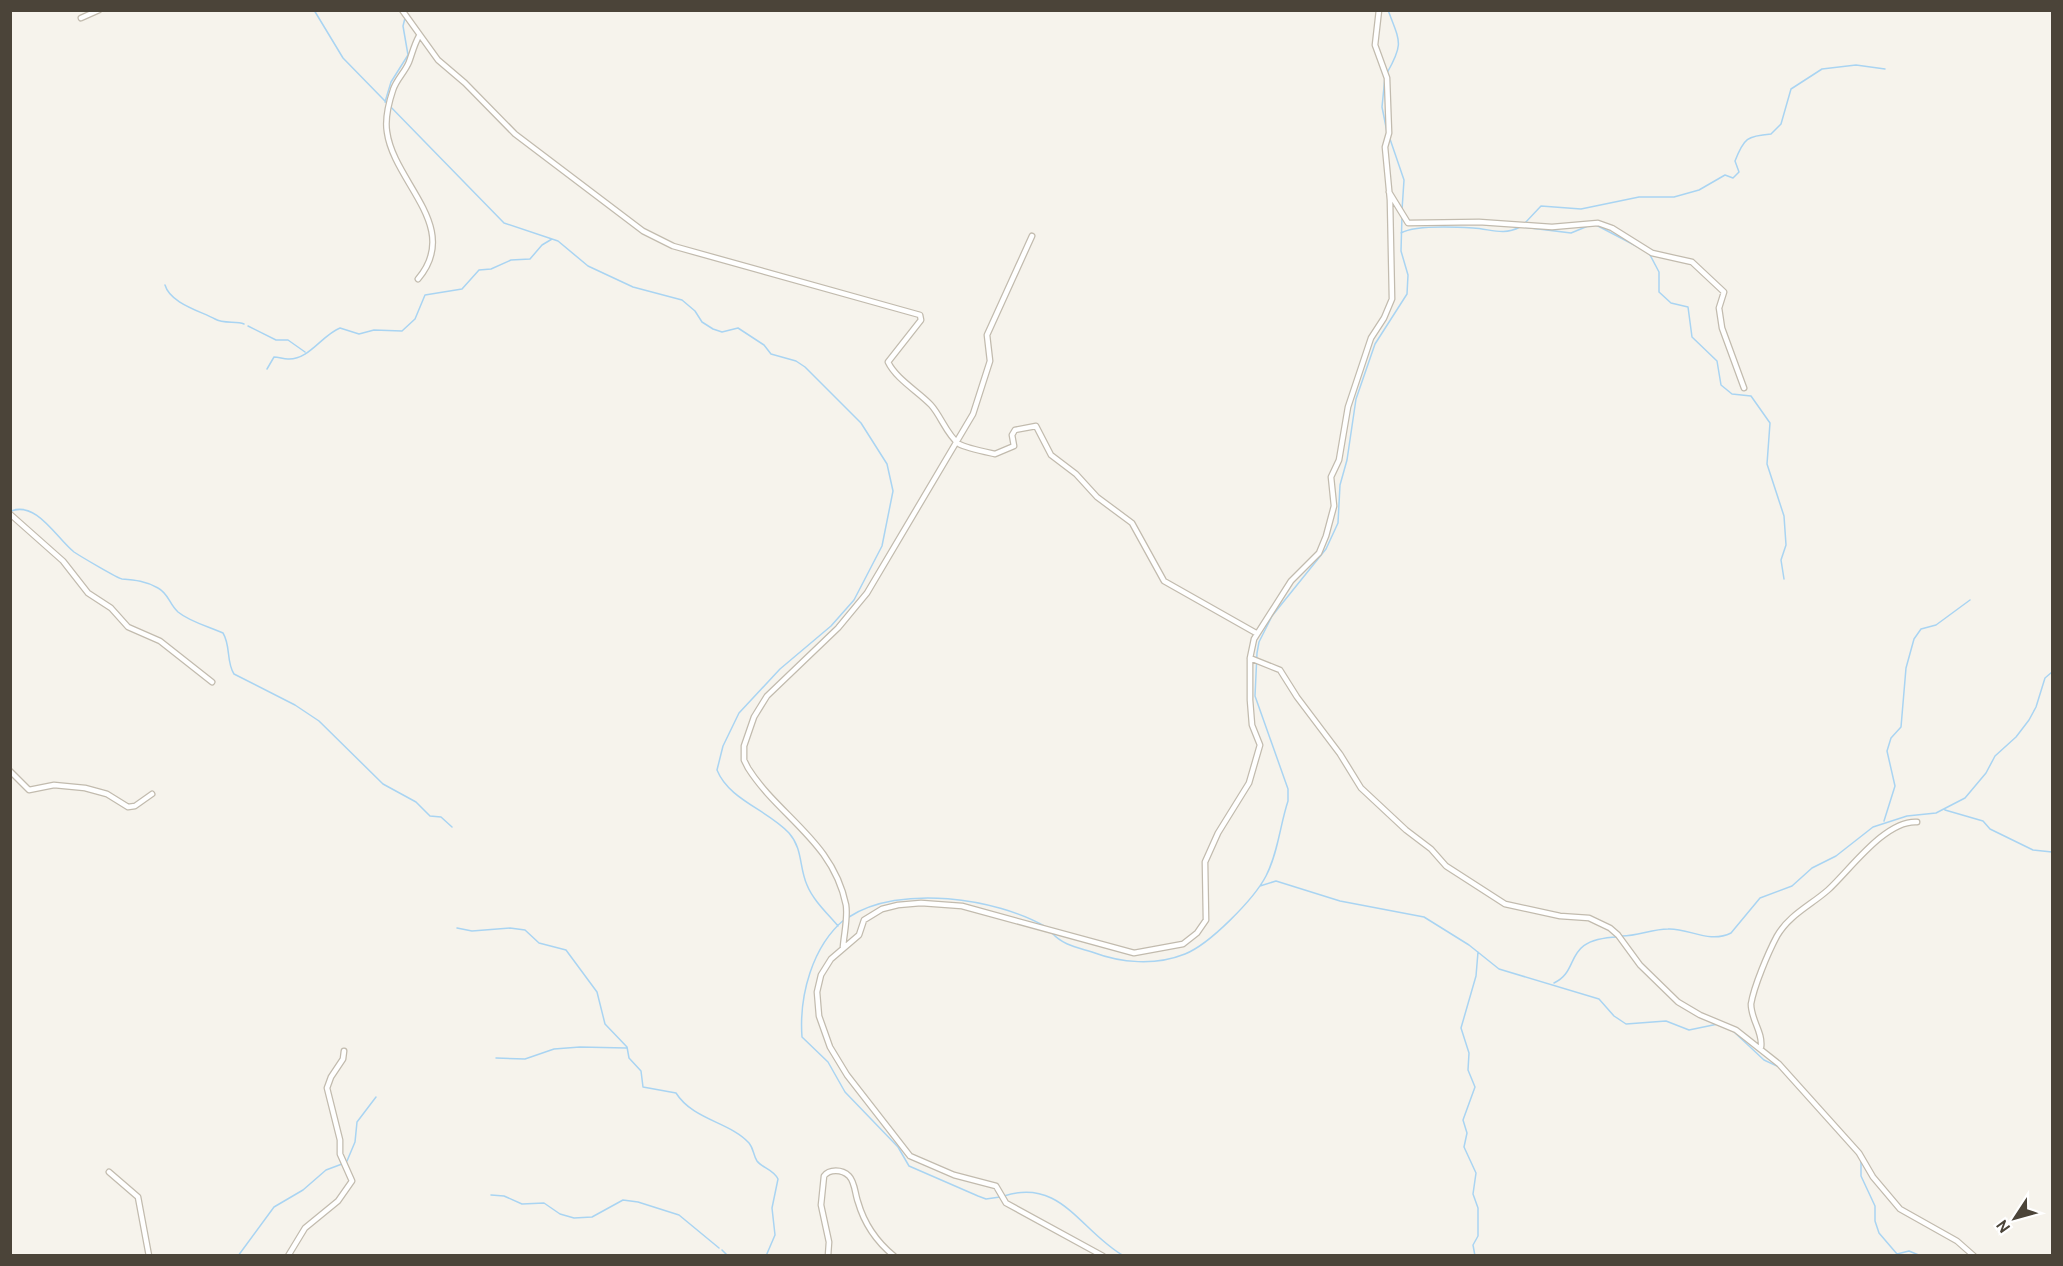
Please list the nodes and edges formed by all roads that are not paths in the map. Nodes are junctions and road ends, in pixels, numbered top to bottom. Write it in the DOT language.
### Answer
graph roads {
  1 [pos="99,10"];
  2 [pos="402,10"];
  3 [pos="1379,10"];
  4 [pos="81,18"];
  5 [pos="419,36"];
  6 [pos="1389,192"];
  7 [pos="1032,236"];
  8 [pos="418,279"];
  9 [pos="1744,388"];
  10 [pos="957,442"];
  11 [pos="10,514"];
  12 [pos="1256,633"];
  13 [pos="1250,658"];
  14 [pos="212,682"];
  15 [pos="10,771"];
  16 [pos="152,794"];
  17 [pos="1917,822"];
  18 [pos="843,947"];
  19 [pos="1761,1047"];
  20 [pos="344,1051"];
  21 [pos="110,1172"];
  22 [pos="149,1256"];
  23 [pos="288,1256"];
  24 [pos="828,1256"];
  25 [pos="894,1256"];
  26 [pos="1103,1256"];
  27 [pos="1974,1256"];
  1 -- 4 [label="street"];
  2 -- 5 [label="street"];
  3 -- 6 [label="street"];
  5 -- 8 [label="street"];
  5 -- 10 [label="street"];
  6 -- 9 [label="street"];
  6 -- 12 [label="street"];
  7 -- 10 [label="street"];
  10 -- 12 [label="street"];
  10 -- 18 [label="street"];
  11 -- 14 [label="street"];
  12 -- 13 [label="street"];
  13 -- 18 [label="street"];
  13 -- 19 [label="street"];
  15 -- 16 [label="street"];
  17 -- 19 [label="street"];
  18 -- 26 [label="street"];
  19 -- 27 [label="street"];
  20 -- 23 [label="street"];
  21 -- 22 [label="street"];
  24 -- 25 [label="street"];
}
